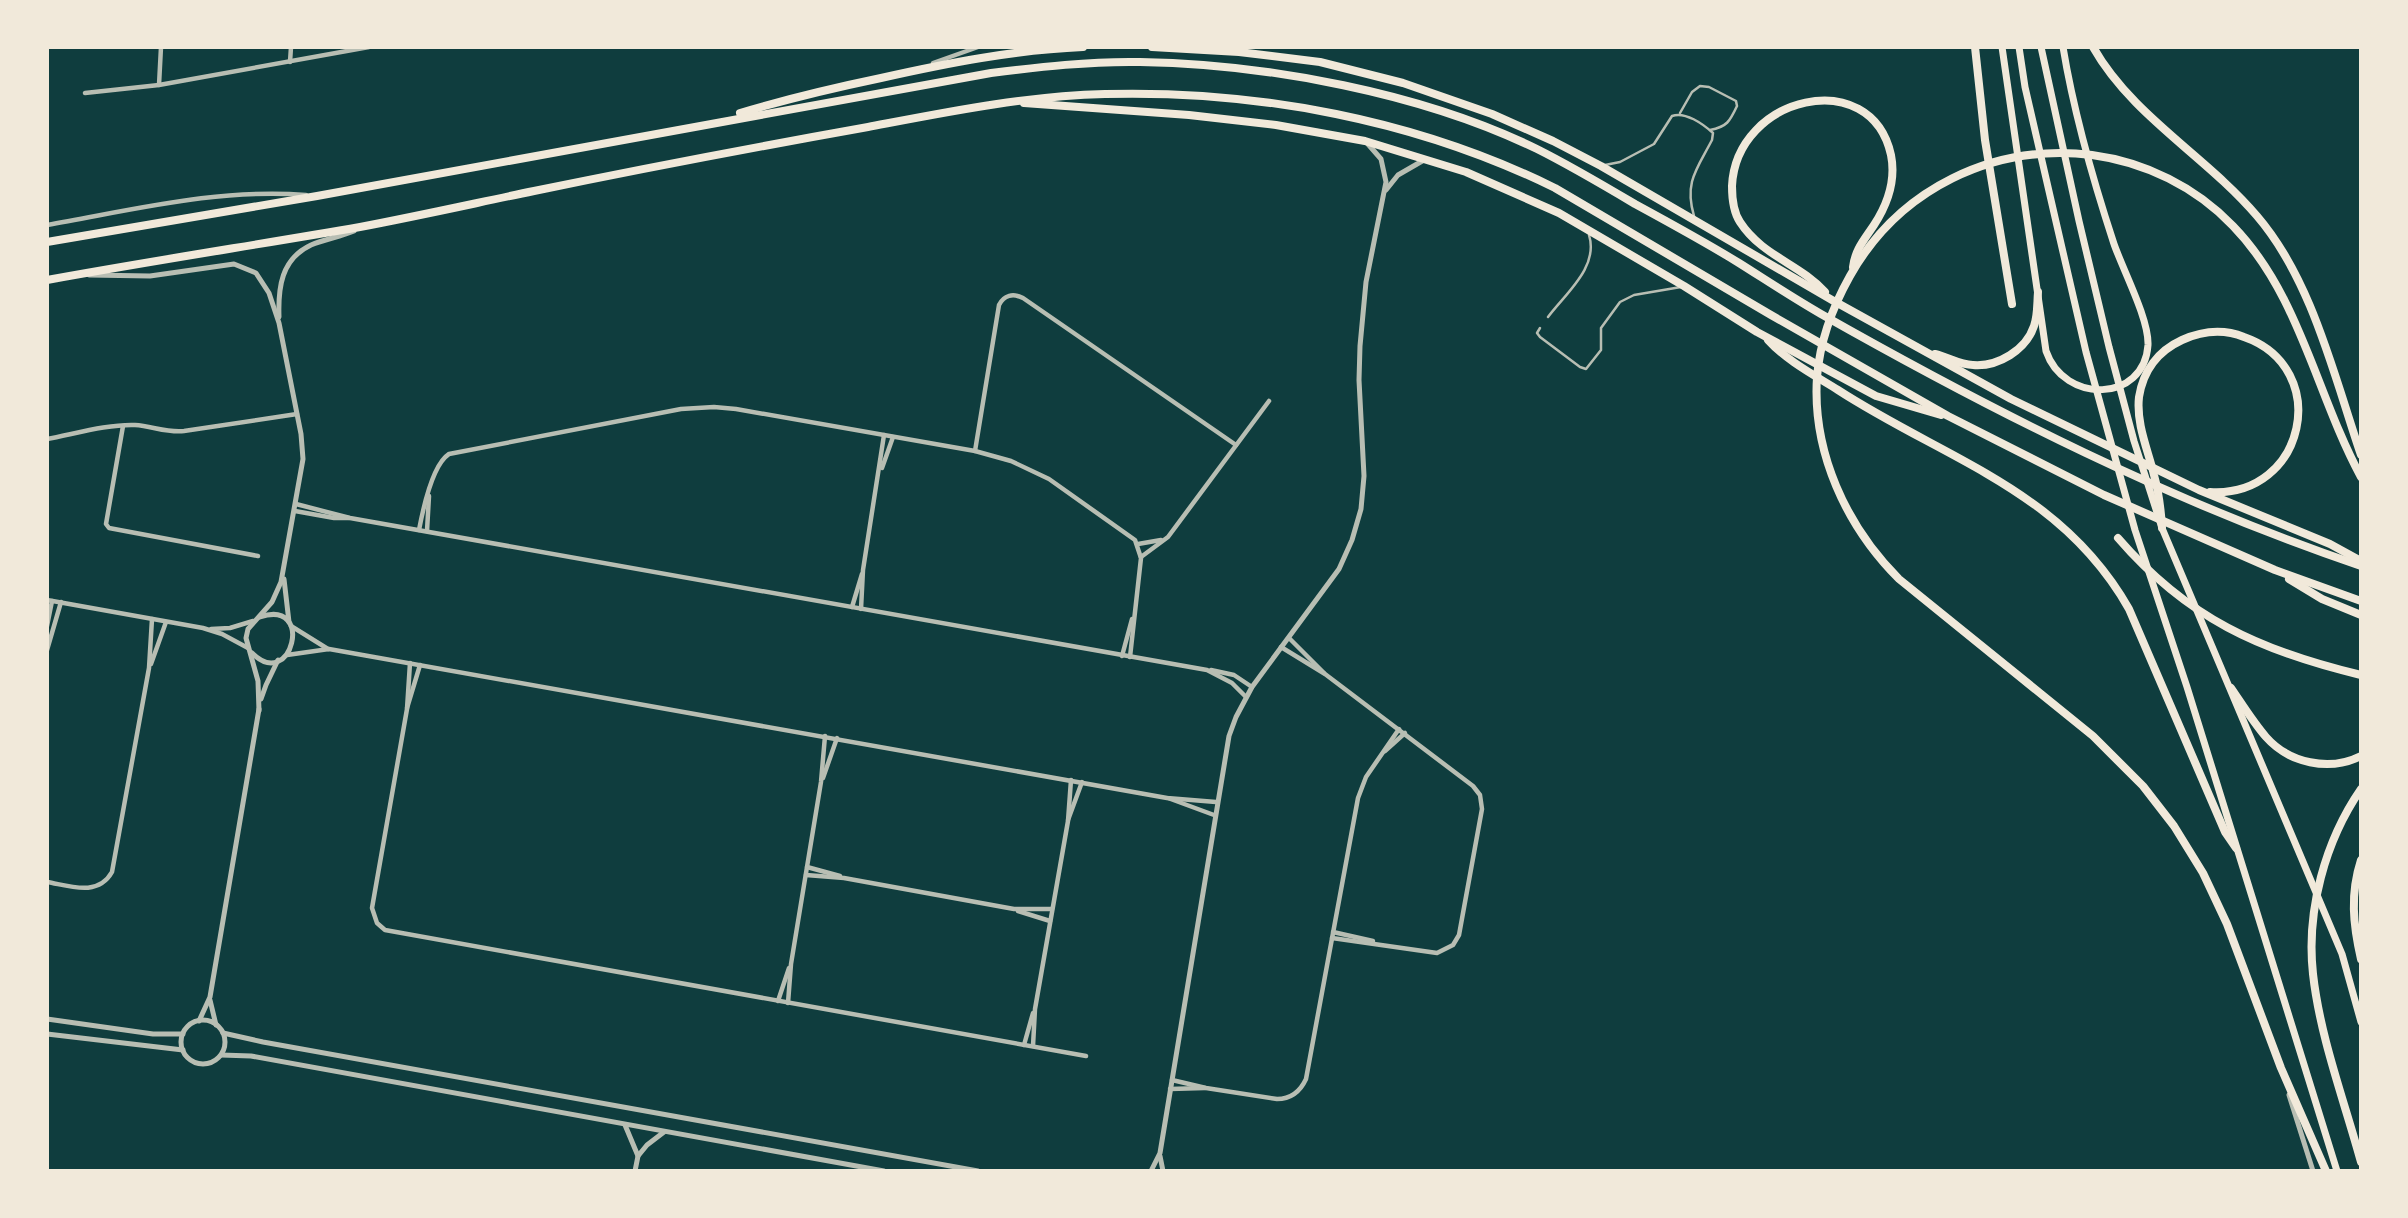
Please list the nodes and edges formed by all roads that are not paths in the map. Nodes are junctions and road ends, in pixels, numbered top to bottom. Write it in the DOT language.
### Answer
graph roads {
  1 [pos="161,47"];
  2 [pos="291,47"];
  3 [pos="369,47"];
  4 [pos="978,47"];
  5 [pos="1083,47"];
  6 [pos="1152,47"];
  7 [pos="1975,47"];
  8 [pos="2002,47"];
  9 [pos="2019,47"];
  10 [pos="2041,47"];
  11 [pos="2047,47"];
  12 [pos="2063,47"];
  13 [pos="2093,47"];
  14 [pos="1237,50"];
  15 [pos="290,62"];
  16 [pos="912,71"];
  17 [pos="2048,79"];
  18 [pos="159,85"];
  19 [pos="85,93"];
  20 [pos="1004,102"];
  21 [pos="1680,113"];
  22 [pos="704,125"];
  23 [pos="1710,130"];
  24 [pos="1365,141"];
  25 [pos="1425,159"];
  26 [pos="1601,166"];
  27 [pos="1384,193"];
  28 [pos="317,196"];
  29 [pos="1696,223"];
  30 [pos="47,225"];
  31 [pos="364,226"];
  32 [pos="1586,228"];
  33 [pos="47,242"];
  34 [pos="1853,270"];
  35 [pos="79,274"];
  36 [pos="47,280"];
  37 [pos="1684,286"];
  38 [pos="2038,292"];
  39 [pos="1832,300"];
  40 [pos="2012,304"];
  41 [pos="1548,317"];
  42 [pos="279,323"];
  43 [pos="1539,328"];
  44 [pos="1763,335"];
  45 [pos="1919,349"];
  46 [pos="1269,401"];
  47 [pos="297,414"];
  48 [pos="1948,416"];
  49 [pos="123,426"];
  50 [pos="884,435"];
  51 [pos="893,437"];
  52 [pos="47,439"];
  53 [pos="1236,445"];
  54 [pos="975,451"];
  55 [pos="2361,455"];
  56 [pos="880,472"];
  57 [pos="2361,477"];
  58 [pos="2199,490"];
  59 [pos="429,495"];
  60 [pos="296,504"];
  61 [pos="295,512"];
  62 [pos="350,517"];
  63 [pos="2162,528"];
  64 [pos="419,530"];
  65 [pos="427,531"];
  66 [pos="1168,537"];
  67 [pos="2118,538"];
  68 [pos="1138,544"];
  69 [pos="258,556"];
  70 [pos="1141,557"];
  71 [pos="2361,563"];
  72 [pos="863,570"];
  73 [pos="2275,570"];
  74 [pos="284,573"];
  75 [pos="50,600"];
  76 [pos="2361,601"];
  77 [pos="61,603"];
  78 [pos="852,607"];
  79 [pos="861,609"];
  80 [pos="1134,615"];
  81 [pos="2361,615"];
  82 [pos="152,619"];
  83 [pos="256,620"];
  84 [pos="166,622"];
  85 [pos="290,625"];
  86 [pos="47,626"];
  87 [pos="203,628"];
  88 [pos="1289,638"];
  89 [pos="1281,647"];
  90 [pos="47,649"];
  91 [pos="329,649"];
  92 [pos="249,650"];
  93 [pos="287,655"];
  94 [pos="1122,656"];
  95 [pos="1130,657"];
  96 [pos="278,660"];
  97 [pos="410,663"];
  98 [pos="420,665"];
  99 [pos="149,668"];
  100 [pos="1206,670"];
  101 [pos="1325,674"];
  102 [pos="2361,675"];
  103 [pos="1252,687"];
  104 [pos="2231,688"];
  105 [pos="1246,697"];
  106 [pos="407,709"];
  107 [pos="259,711"];
  108 [pos="1399,729"];
  109 [pos="1405,733"];
  110 [pos="825,736"];
  111 [pos="837,738"];
  112 [pos="1381,754"];
  113 [pos="2361,757"];
  114 [pos="1071,780"];
  115 [pos="821,782"];
  116 [pos="1082,782"];
  117 [pos="2361,789"];
  118 [pos="1167,798"];
  119 [pos="1216,802"];
  120 [pos="1214,815"];
  121 [pos="1068,821"];
  122 [pos="2236,848"];
  123 [pos="2361,860"];
  124 [pos="807,867"];
  125 [pos="806,875"];
  126 [pos="844,878"];
  127 [pos="47,882"];
  128 [pos="1014,909"];
  129 [pos="1052,909"];
  130 [pos="1050,921"];
  131 [pos="1333,932"];
  132 [pos="1332,939"];
  133 [pos="1377,943"];
  134 [pos="2361,959"];
  135 [pos="790,964"];
  136 [pos="210,997"];
  137 [pos="778,1001"];
  138 [pos="788,1003"];
  139 [pos="1035,1009"];
  140 [pos="47,1019"];
  141 [pos="199,1021"];
  142 [pos="2361,1022"];
  143 [pos="216,1024"];
  144 [pos="223,1032"];
  145 [pos="47,1034"];
  146 [pos="183,1034"];
  147 [pos="1024,1045"];
  148 [pos="1033,1046"];
  149 [pos="183,1050"];
  150 [pos="221,1055"];
  151 [pos="1086,1056"];
  152 [pos="2281,1068"];
  153 [pos="1172,1080"];
  154 [pos="1206,1088"];
  155 [pos="1170,1089"];
  156 [pos="625,1125"];
  157 [pos="664,1132"];
  158 [pos="1160,1153"];
  159 [pos="638,1156"];
  160 [pos="2361,1162"];
  161 [pos="635,1171"];
  162 [pos="884,1171"];
  163 [pos="978,1171"];
  164 [pos="1151,1171"];
  165 [pos="1163,1171"];
  166 [pos="2313,1171"];
  167 [pos="2326,1171"];
  168 [pos="2337,1171"];
  1 -- 18 [label="street"];
  2 -- 15 [label="street"];
  3 -- 15 [label="street"];
  4 -- 16 [label="street"];
  5 -- 16 [label="highway"];
  6 -- 14 [label="highway"];
  7 -- 40 [label="highway"];
  8 -- 38 [label="main road"];
  9 -- 122 [label="main road"];
  10 -- 17 [label="main road"];
  11 -- 17 [label="main road"];
  12 -- 38 [label="main road"];
  13 -- 55 [label="highway"];
  14 -- 26 [label="highway"];
  15 -- 18 [label="street"];
  16 -- 22 [label="highway"];
  17 -- 63 [label="main road"];
  18 -- 19 [label="street"];
  20 -- 24 [label="highway"];
  20 -- 31 [label="highway"];
  20 -- 48 [label="highway"];
  21 -- 23 [label="lane"];
  21 -- 23 [label="lane"];
  21 -- 26 [label="lane"];
  22 -- 28 [label="highway"];
  22 -- 71 [label="highway"];
  23 -- 29 [label="lane"];
  24 -- 25 [label="highway"];
  24 -- 27 [label="street"];
  25 -- 27 [label="street"];
  25 -- 32 [label="highway"];
  26 -- 29 [label="highway"];
  27 -- 88 [label="street"];
  28 -- 30 [label="street"];
  28 -- 33 [label="highway"];
  29 -- 39 [label="highway"];
  31 -- 35 [label="highway"];
  31 -- 42 [label="street"];
  32 -- 37 [label="highway"];
  32 -- 41 [label="lane"];
  34 -- 39 [label="highway"];
  34 -- 57 [label="highway"];
  34 -- 152 [label="highway"];
  35 -- 36 [label="highway"];
  35 -- 42 [label="street"];
  37 -- 43 [label="lane"];
  37 -- 44 [label="highway"];
  38 -- 45 [label="highway"];
  39 -- 45 [label="highway"];
  42 -- 47 [label="street"];
  44 -- 48 [label="highway"];
  44 -- 122 [label="highway"];
  45 -- 58 [label="highway"];
  46 -- 53 [label="street"];
  47 -- 49 [label="street"];
  47 -- 60 [label="street"];
  48 -- 73 [label="highway"];
  49 -- 52 [label="street"];
  49 -- 69 [label="street"];
  50 -- 51 [label="street"];
  50 -- 56 [label="street"];
  50 -- 59 [label="street"];
  51 -- 54 [label="street"];
  51 -- 56 [label="street"];
  53 -- 54 [label="street"];
  53 -- 66 [label="street"];
  54 -- 68 [label="street"];
  56 -- 72 [label="street"];
  58 -- 63 [label="highway"];
  58 -- 71 [label="highway"];
  59 -- 64 [label="street"];
  59 -- 65 [label="street"];
  60 -- 61 [label="street"];
  60 -- 62 [label="street"];
  61 -- 62 [label="street"];
  61 -- 74 [label="street"];
  62 -- 64 [label="street"];
  63 -- 104 [label="main road"];
  64 -- 65 [label="street"];
  65 -- 78 [label="street"];
  66 -- 68 [label="street"];
  66 -- 70 [label="street"];
  67 -- 102 [label="highway"];
  68 -- 70 [label="street"];
  70 -- 80 [label="street"];
  72 -- 78 [label="street"];
  72 -- 79 [label="street"];
  73 -- 76 [label="highway"];
  73 -- 81 [label="highway"];
  74 -- 83 [label="street"];
  74 -- 85 [label="street"];
  75 -- 77 [label="street"];
  75 -- 86 [label="street"];
  77 -- 82 [label="street"];
  77 -- 90 [label="street"];
  78 -- 79 [label="street"];
  79 -- 94 [label="street"];
  80 -- 94 [label="street"];
  80 -- 95 [label="street"];
  82 -- 84 [label="street"];
  82 -- 99 [label="street"];
  83 -- 85 [label="street"];
  83 -- 87 [label="street"];
  83 -- 92 [label="street"];
  84 -- 87 [label="street"];
  84 -- 99 [label="street"];
  85 -- 91 [label="street"];
  85 -- 93 [label="street"];
  87 -- 92 [label="street"];
  88 -- 89 [label="street"];
  88 -- 101 [label="street"];
  89 -- 101 [label="street"];
  89 -- 103 [label="street"];
  91 -- 93 [label="street"];
  91 -- 97 [label="street"];
  92 -- 96 [label="street"];
  92 -- 107 [label="street"];
  93 -- 96 [label="street"];
  94 -- 95 [label="street"];
  95 -- 100 [label="street"];
  96 -- 107 [label="street"];
  97 -- 98 [label="street"];
  97 -- 106 [label="street"];
  98 -- 106 [label="street"];
  98 -- 110 [label="street"];
  99 -- 127 [label="street"];
  100 -- 103 [label="street"];
  100 -- 105 [label="street"];
  101 -- 108 [label="street"];
  103 -- 105 [label="street"];
  104 -- 113 [label="highway"];
  104 -- 142 [label="main road"];
  105 -- 119 [label="street"];
  106 -- 137 [label="street"];
  107 -- 136 [label="street"];
  108 -- 109 [label="street"];
  108 -- 112 [label="street"];
  109 -- 112 [label="street"];
  109 -- 133 [label="street"];
  110 -- 111 [label="street"];
  110 -- 115 [label="street"];
  111 -- 114 [label="street"];
  111 -- 115 [label="street"];
  112 -- 131 [label="street"];
  114 -- 116 [label="street"];
  114 -- 121 [label="street"];
  115 -- 124 [label="street"];
  116 -- 118 [label="street"];
  116 -- 121 [label="street"];
  117 -- 160 [label="highway"];
  118 -- 119 [label="street"];
  118 -- 120 [label="street"];
  119 -- 120 [label="street"];
  120 -- 153 [label="street"];
  121 -- 129 [label="street"];
  122 -- 168 [label="main road"];
  123 -- 134 [label="highway"];
  124 -- 125 [label="street"];
  124 -- 126 [label="street"];
  125 -- 126 [label="street"];
  125 -- 135 [label="street"];
  126 -- 128 [label="street"];
  128 -- 129 [label="street"];
  128 -- 130 [label="street"];
  129 -- 130 [label="street"];
  130 -- 139 [label="street"];
  131 -- 132 [label="street"];
  131 -- 133 [label="street"];
  132 -- 133 [label="street"];
  132 -- 154 [label="street"];
  135 -- 137 [label="street"];
  135 -- 138 [label="street"];
  136 -- 141 [label="street"];
  136 -- 143 [label="street"];
  137 -- 138 [label="street"];
  138 -- 147 [label="street"];
  139 -- 147 [label="street"];
  139 -- 148 [label="street"];
  140 -- 146 [label="street"];
  141 -- 143 [label="street"];
  141 -- 146 [label="street"];
  143 -- 144 [label="street"];
  144 -- 150 [label="street"];
  144 -- 163 [label="street"];
  145 -- 149 [label="street"];
  146 -- 149 [label="street"];
  147 -- 148 [label="street"];
  148 -- 151 [label="street"];
  149 -- 150 [label="street"];
  150 -- 156 [label="street"];
  152 -- 166 [label="street"];
  152 -- 167 [label="highway"];
  153 -- 154 [label="street"];
  153 -- 155 [label="street"];
  154 -- 155 [label="street"];
  155 -- 158 [label="street"];
  156 -- 157 [label="street"];
  156 -- 159 [label="street"];
  157 -- 159 [label="street"];
  157 -- 162 [label="street"];
  158 -- 164 [label="street"];
  158 -- 165 [label="street"];
  159 -- 161 [label="street"];
}
